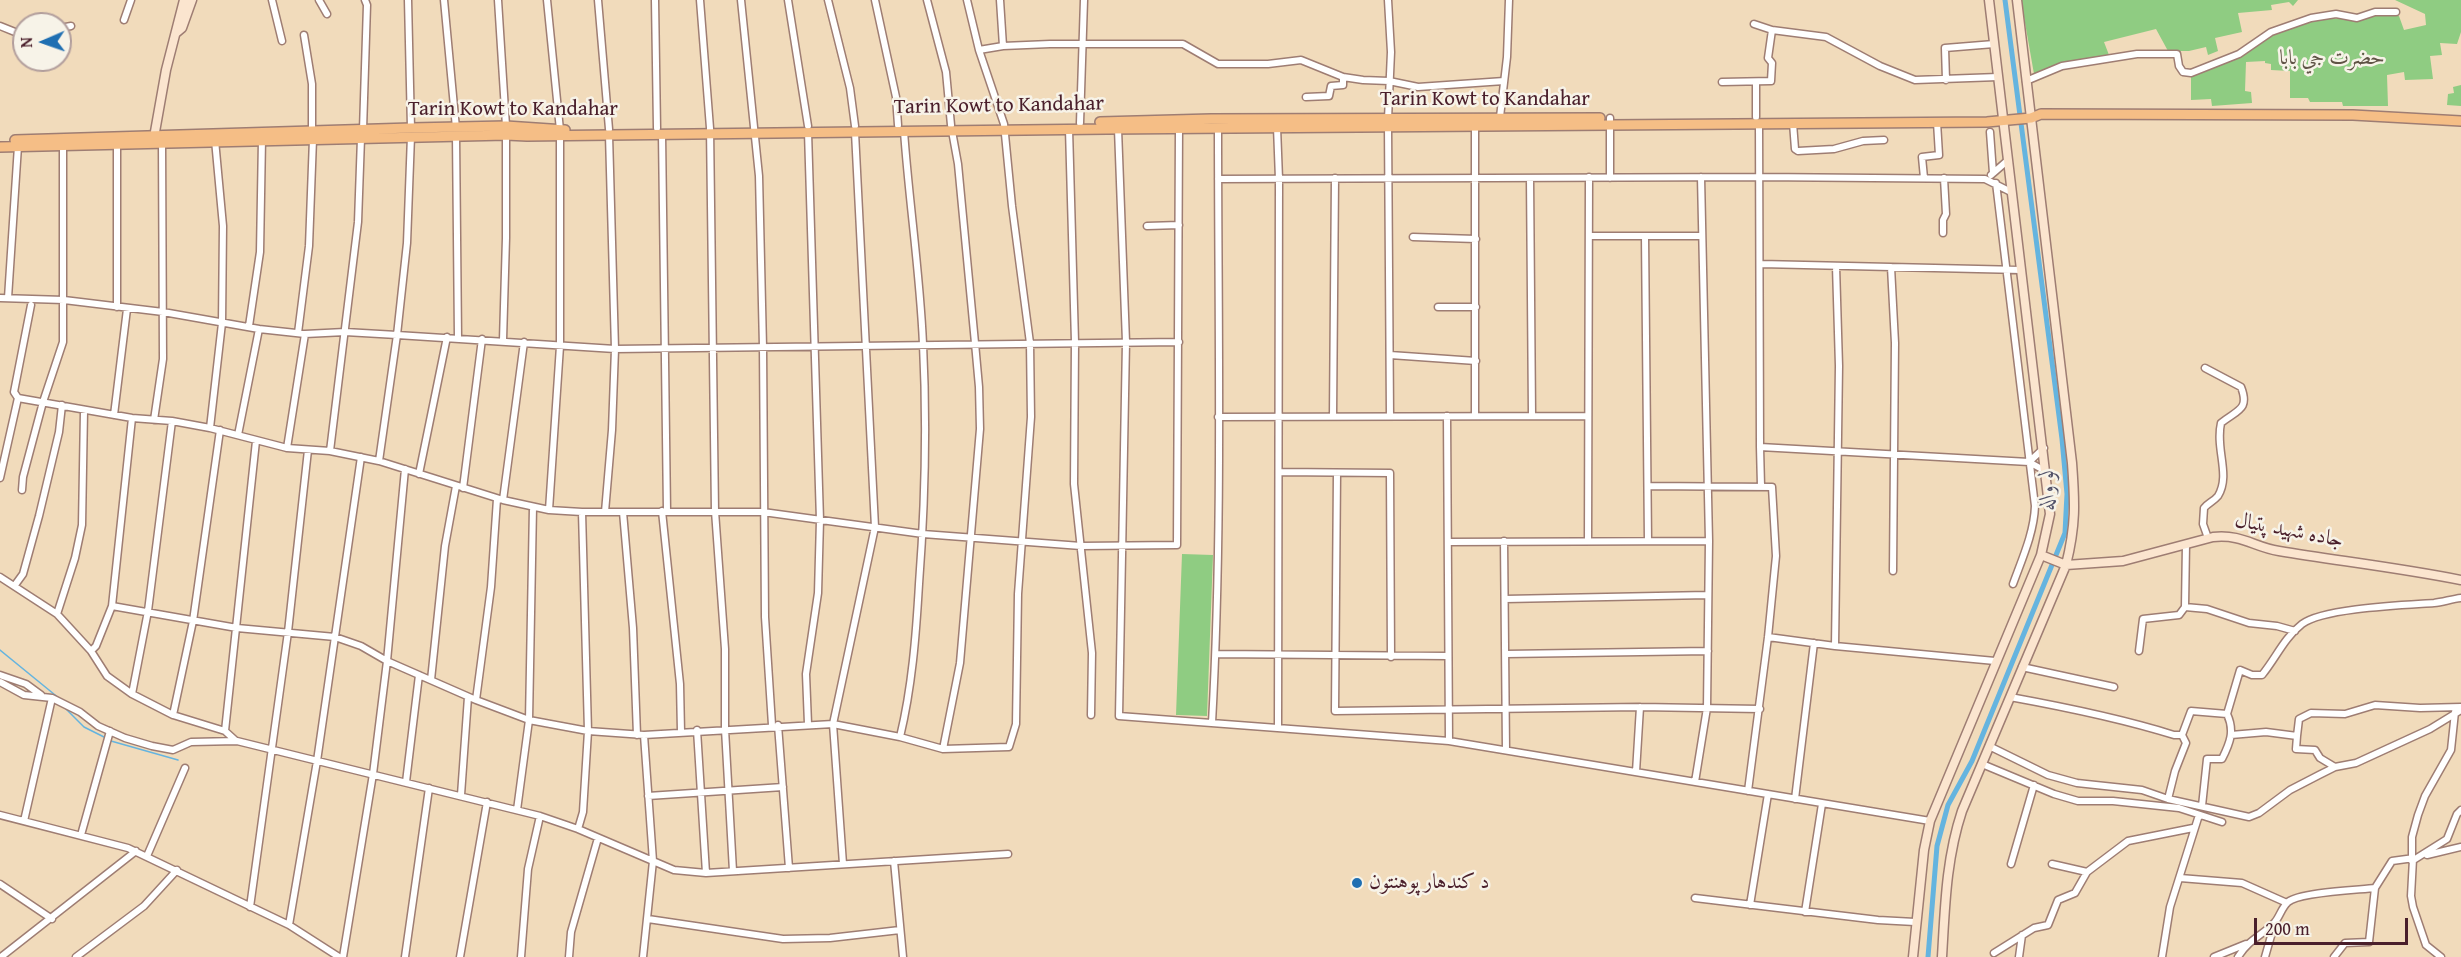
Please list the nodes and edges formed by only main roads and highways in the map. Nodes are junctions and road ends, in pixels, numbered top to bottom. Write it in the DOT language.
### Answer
graph roads {
  1 [pos="1758,120"];
  2 [pos="1610,121"];
  3 [pos="2004,121"];
  4 [pos="2461,121"];
  5 [pos="1388,122"];
  6 [pos="2435,122"];
  7 [pos="1205,124"];
  8 [pos="2461,126"];
  9 [pos="1004,127"];
  10 [pos="313,135"];
  11 [pos="252,136"];
  12 [pos="156,140"];
  13 [pos="0,141"];
  14 [pos="0,147"];
  1 -- 2 [label="main road, Tarin Kowt to Kandahar"];
  1 -- 3 [label="main road, Tarin Kowt to Kandahar"];
  1 -- 3 [label="main road, Tarin Kowt to Kandahar"];
  2 -- 5 [label="main road, Tarin Kowt to Kandahar"];
  2 -- 5 [label="main road, Tarin Kowt to Kandahar"];
  3 -- 6 [label="main road"];
  4 -- 6 [label="main road"];
  5 -- 7 [label="main road, Tarin Kowt to Kandahar"];
  5 -- 7 [label="main road, Tarin Kowt to Kandahar"];
  6 -- 8 [label="main road"];
  7 -- 9 [label="main road, Tarin Kowt to Kandahar"];
  7 -- 9 [label="main road, Tarin Kowt to Kandahar"];
  9 -- 10 [label="main road, Tarin Kowt to Kandahar"];
  10 -- 11 [label="main road, Tarin Kowt to Kandahar"];
  10 -- 11 [label="main road, Tarin Kowt to Kandahar"];
  11 -- 12 [label="main road, Tarin Kowt to Kandahar"];
  11 -- 12 [label="main road, Tarin Kowt to Kandahar"];
  12 -- 13 [label="main road, Tarin Kowt to Kandahar"];
  12 -- 14 [label="main road, Tarin Kowt to Kandahar"];
}
